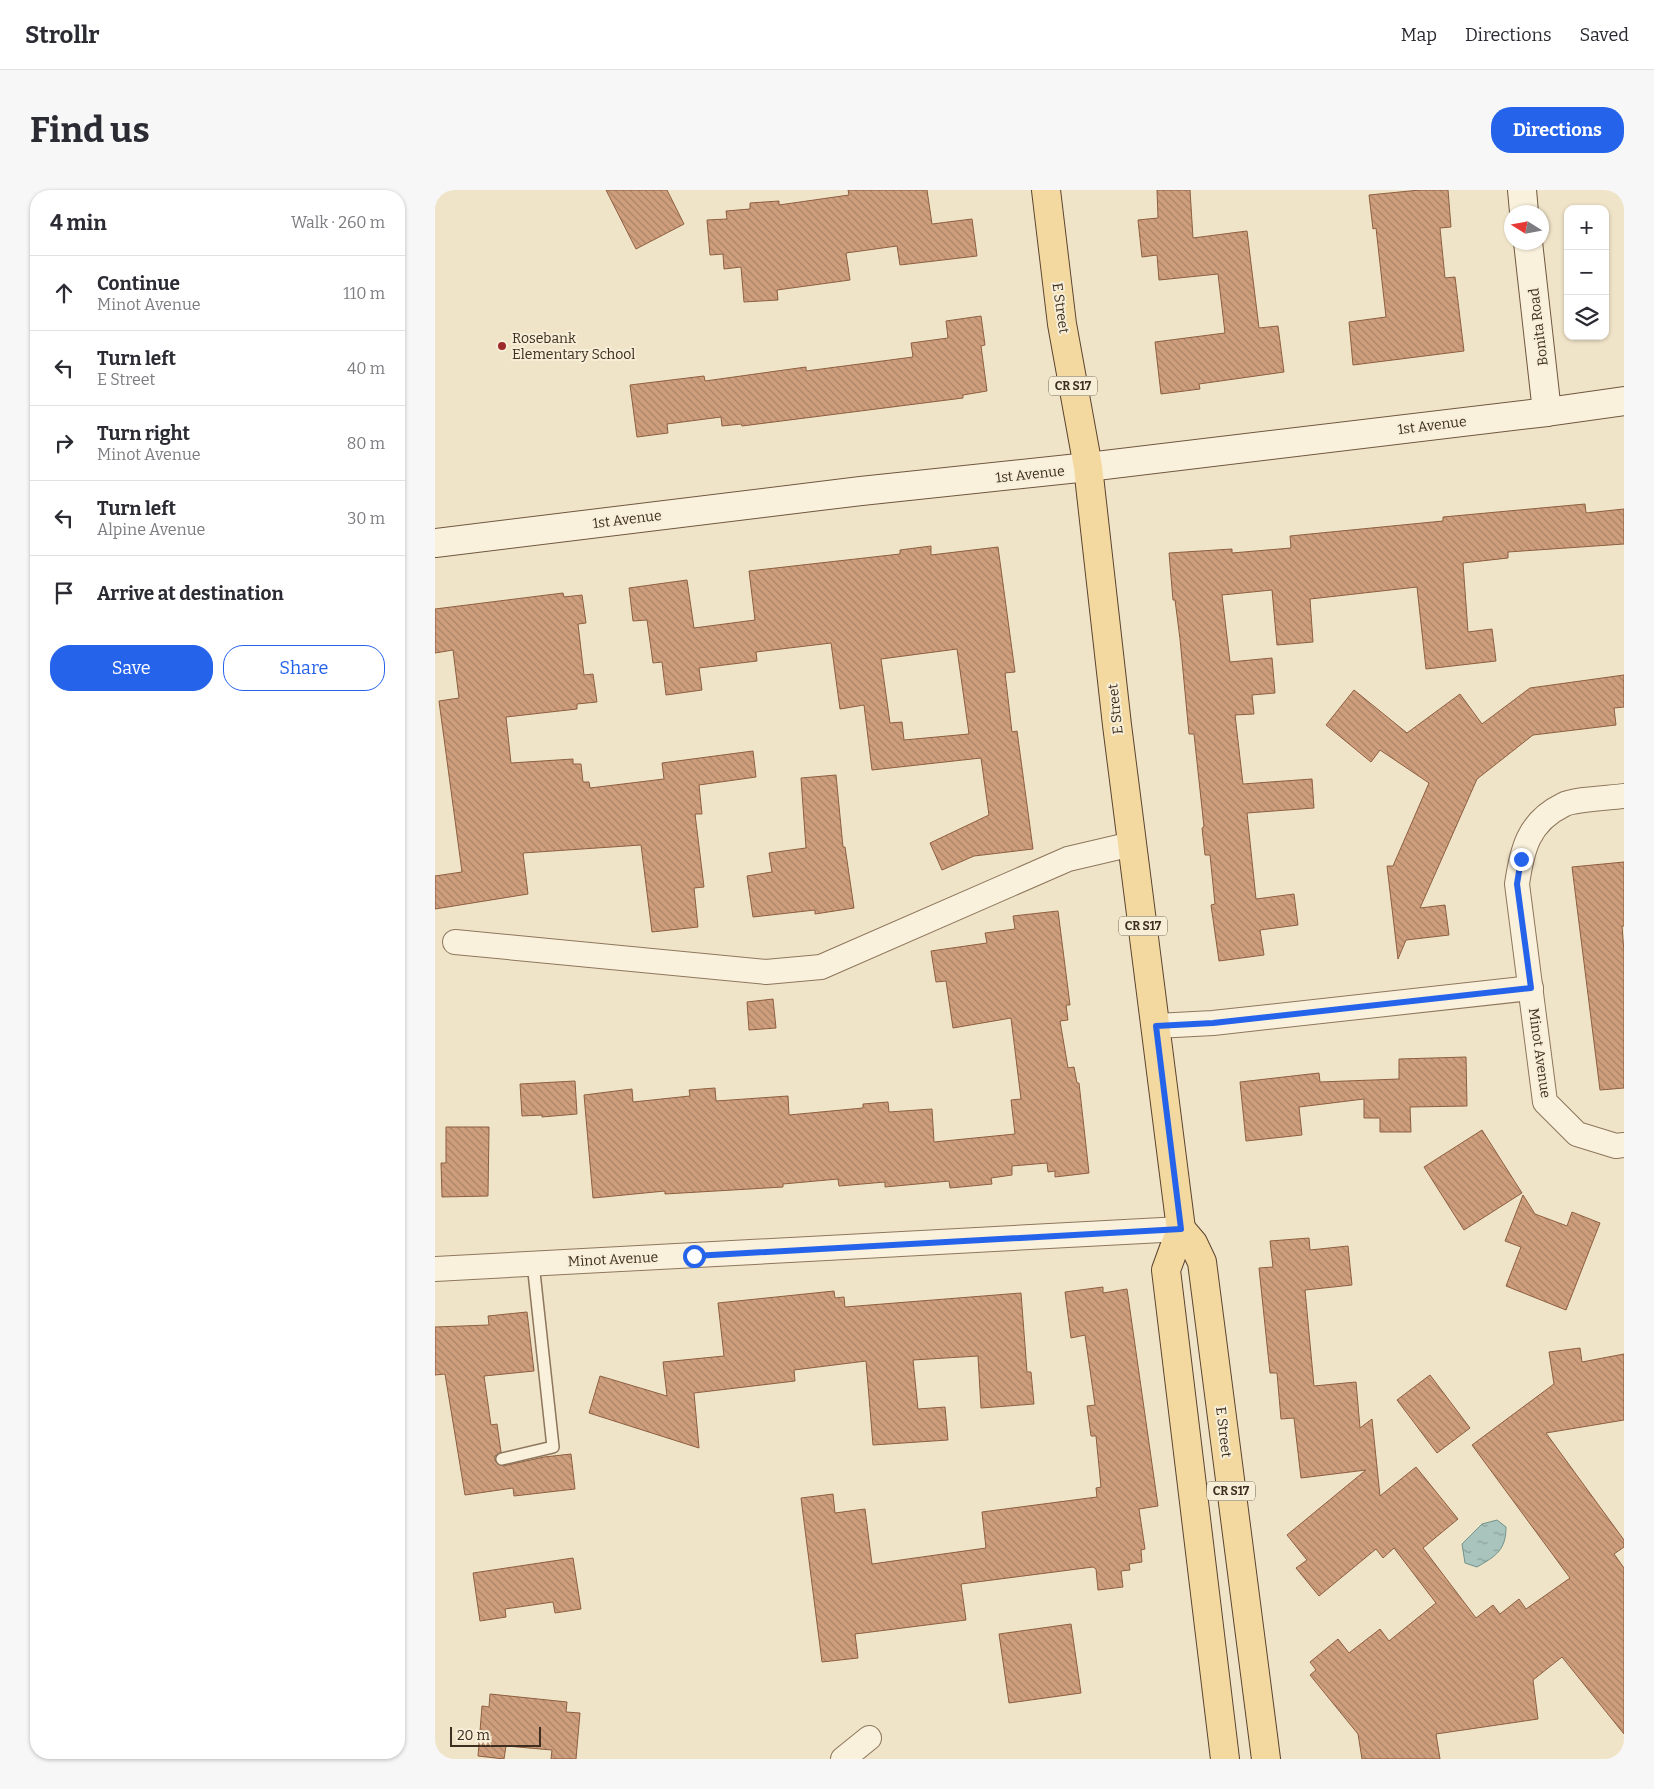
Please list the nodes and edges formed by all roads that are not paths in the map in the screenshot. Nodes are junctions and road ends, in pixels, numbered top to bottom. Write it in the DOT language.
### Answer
graph roads {
  1 [pos="1046,190"];
  2 [pos="1522,190"];
  3 [pos="1523,205"];
  4 [pos="1529,250"];
  5 [pos="1624,400"];
  6 [pos="1547,412"];
  7 [pos="1088,467"];
  8 [pos="435,543"];
  9 [pos="1624,796"];
  10 [pos="1132,844"];
  11 [pos="455,942"];
  12 [pos="1531,988"];
  13 [pos="1156,1026"];
  14 [pos="1624,1145"];
  15 [pos="1181,1229"];
  16 [pos="533,1263"];
  17 [pos="435,1269"];
  18 [pos="502,1459"];
  19 [pos="869,1738"];
  20 [pos="843,1759"];
  21 [pos="1225,1759"];
  22 [pos="1266,1759"];
  1 -- 7 [label="main road, E Street / CR S17"];
  2 -- 3 [label="street"];
  4 -- 6 [label="street, Bonita Road"];
  5 -- 6 [label="street, 1st Avenue"];
  6 -- 7 [label="street, 1st Avenue"];
  7 -- 8 [label="street, 1st Avenue"];
  7 -- 10 [label="main road, E Street / CR S17"];
  9 -- 12 [label="street"];
  10 -- 11 [label="street"];
  10 -- 13 [label="main road, E Street / CR S17"];
  12 -- 13 [label="street, Minot Avenue"];
  12 -- 14 [label="street, Minot Avenue"];
  13 -- 15 [label="main road, E Street / CR S17"];
  15 -- 16 [label="street, Minot Avenue"];
  15 -- 21 [label="main road, E Street / CR S17"];
  15 -- 22 [label="main road, E Street / CR S17"];
  16 -- 17 [label="street, Minot Avenue"];
  16 -- 18 [label="lane"];
  19 -- 20 [label="street"];
}
